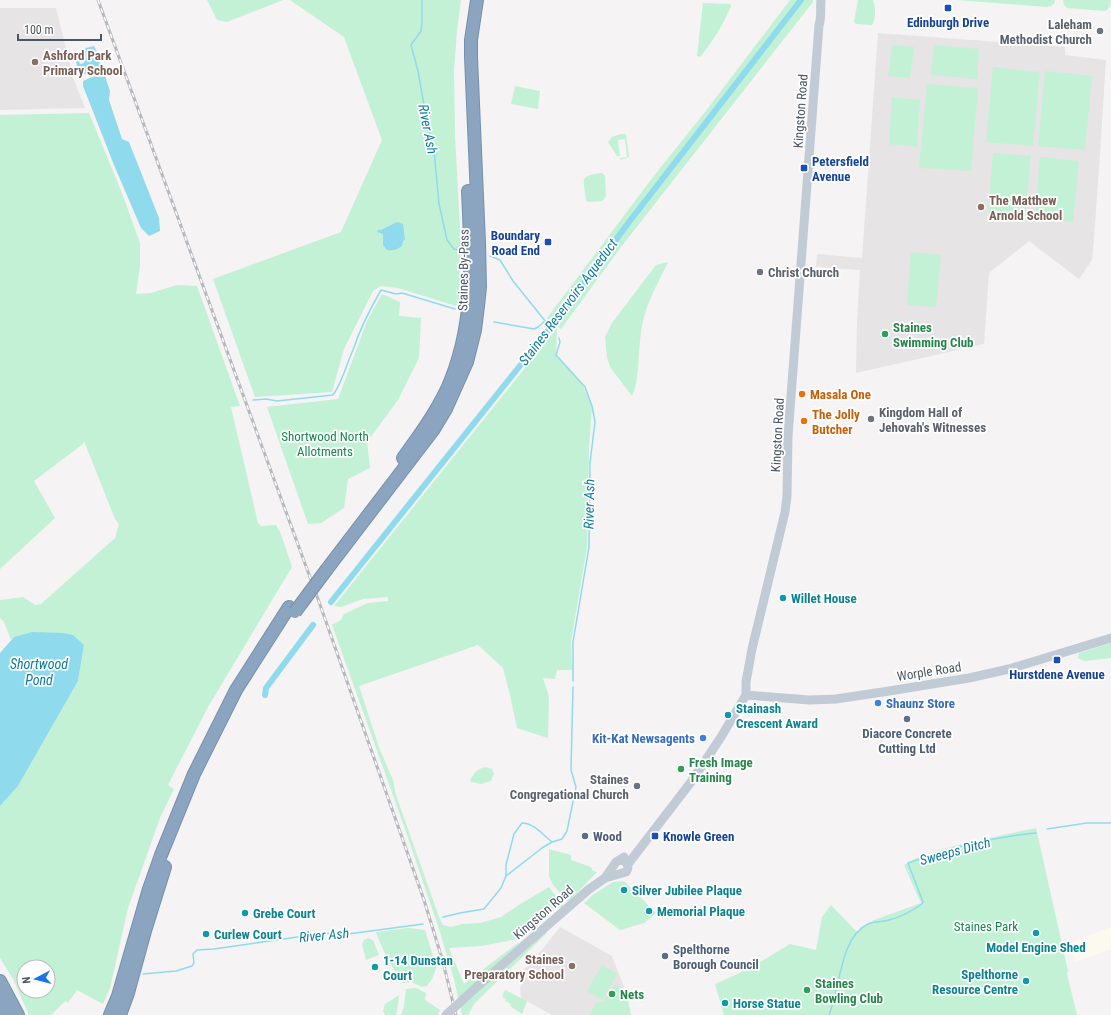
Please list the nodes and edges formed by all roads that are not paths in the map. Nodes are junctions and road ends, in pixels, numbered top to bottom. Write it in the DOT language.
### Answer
graph roads {
  1 [pos="469,0"];
  2 [pos="477,0"];
  3 [pos="821,0"];
  4 [pos="324,567"];
  5 [pos="1111,638"];
  6 [pos="746,695"];
  7 [pos="202,764"];
  8 [pos="0,982"];
  9 [pos="0,1001"];
  10 [pos="7,1015"];
  11 [pos="18,1015"];
  12 [pos="110,1015"];
  13 [pos="120,1015"];
  14 [pos="446,1015"];
  1 -- 4 [label="highway, Staines By-Pass"];
  2 -- 4 [label="highway, Staines By-Pass"];
  3 -- 6 [label="street, Kingston Road"];
  4 -- 7 [label="highway"];
  5 -- 6 [label="street, Worple Road"];
  6 -- 14 [label="street, Kingston Road, bridge"];
  7 -- 12 [label="highway"];
  7 -- 13 [label="highway"];
  8 -- 11 [label="highway"];
  9 -- 10 [label="highway"];
}
